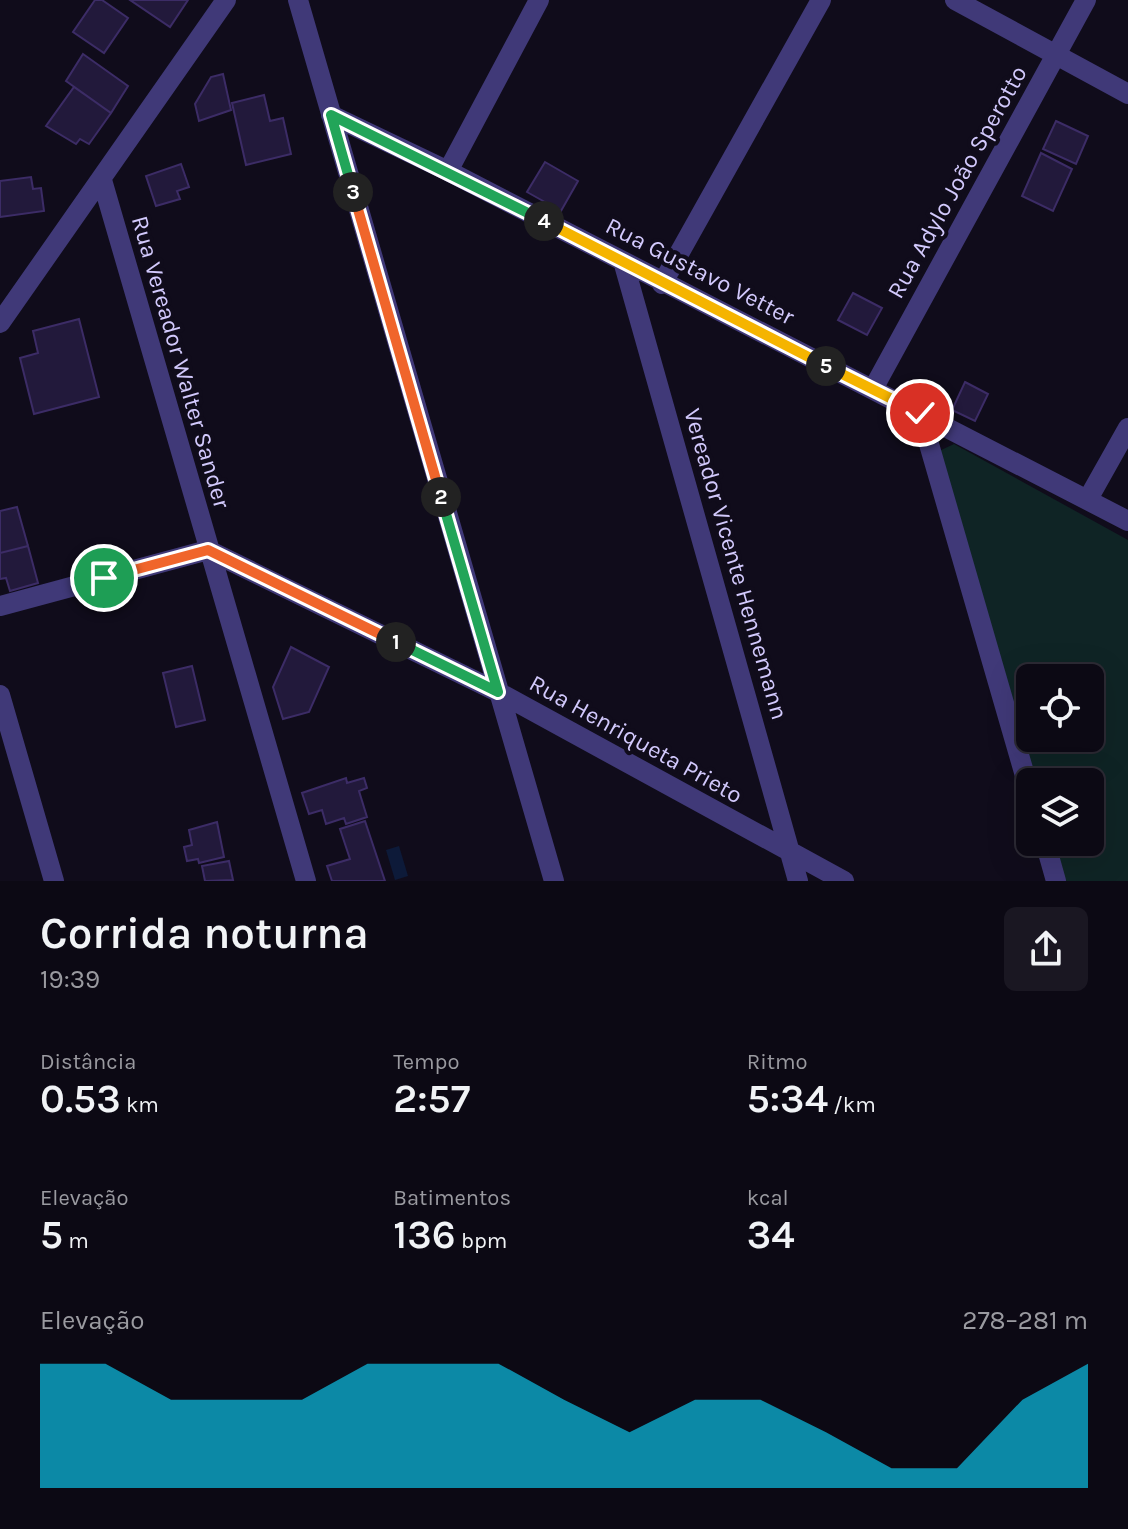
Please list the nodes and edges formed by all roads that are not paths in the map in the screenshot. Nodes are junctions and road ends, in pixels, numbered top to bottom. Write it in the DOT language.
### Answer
graph roads {
  1 [pos="226,0"];
  2 [pos="298,0"];
  3 [pos="539,0"];
  4 [pos="821,0"];
  5 [pos="955,0"];
  6 [pos="1086,0"];
  7 [pos="1055,56"];
  8 [pos="1128,94"];
  9 [pos="331,115"];
  10 [pos="448,171"];
  11 [pos="102,180"];
  12 [pos="623,261"];
  13 [pos="662,284"];
  14 [pos="0,321"];
  15 [pos="873,389"];
  16 [pos="920,413"];
  17 [pos="1128,428"];
  18 [pos="1088,499"];
  19 [pos="1128,521"];
  20 [pos="208,550"];
  21 [pos="0,606"];
  22 [pos="498,692"];
  23 [pos="0,695"];
  24 [pos="1023,768"];
  25 [pos="791,855"];
  26 [pos="1049,856"];
  27 [pos="54,881"];
  28 [pos="306,881"];
  29 [pos="554,881"];
  30 [pos="798,881"];
  31 [pos="844,881"];
  32 [pos="1056,881"];
  1 -- 11 [label="street"];
  2 -- 9 [label="street"];
  3 -- 10 [label="street"];
  4 -- 13 [label="street"];
  5 -- 7 [label="street"];
  6 -- 7 [label="street, Rua Adylo João Sperotto"];
  7 -- 8 [label="street"];
  7 -- 15 [label="street, Rua Adylo João Sperotto"];
  9 -- 10 [label="street, Rua Gustavo Vetter"];
  9 -- 22 [label="street"];
  10 -- 12 [label="street, Rua Gustavo Vetter"];
  11 -- 14 [label="street"];
  11 -- 20 [label="street, Rua Vereador Walter Sander"];
  12 -- 13 [label="street, Rua Gustavo Vetter"];
  12 -- 25 [label="street, Vereador Vicente Hennemann"];
  13 -- 15 [label="street, Rua Gustavo Vetter"];
  15 -- 16 [label="street, Rua Gustavo Vetter"];
  16 -- 18 [label="street, Rua Gustavo Vetter"];
  16 -- 24 [label="street"];
  17 -- 18 [label="street"];
  18 -- 19 [label="street, Rua Gustavo Vetter"];
  20 -- 21 [label="street"];
  20 -- 22 [label="street, Rua Henriqueta Prieto"];
  20 -- 28 [label="street, Rua Vereador Walter Sander"];
  22 -- 25 [label="street, Rua Henriqueta Prieto"];
  22 -- 29 [label="street"];
  23 -- 27 [label="street"];
  25 -- 30 [label="street, Vereador Vicente Hennemann"];
  25 -- 31 [label="street, Rua Henriqueta Prieto"];
  26 -- 32 [label="street"];
}
